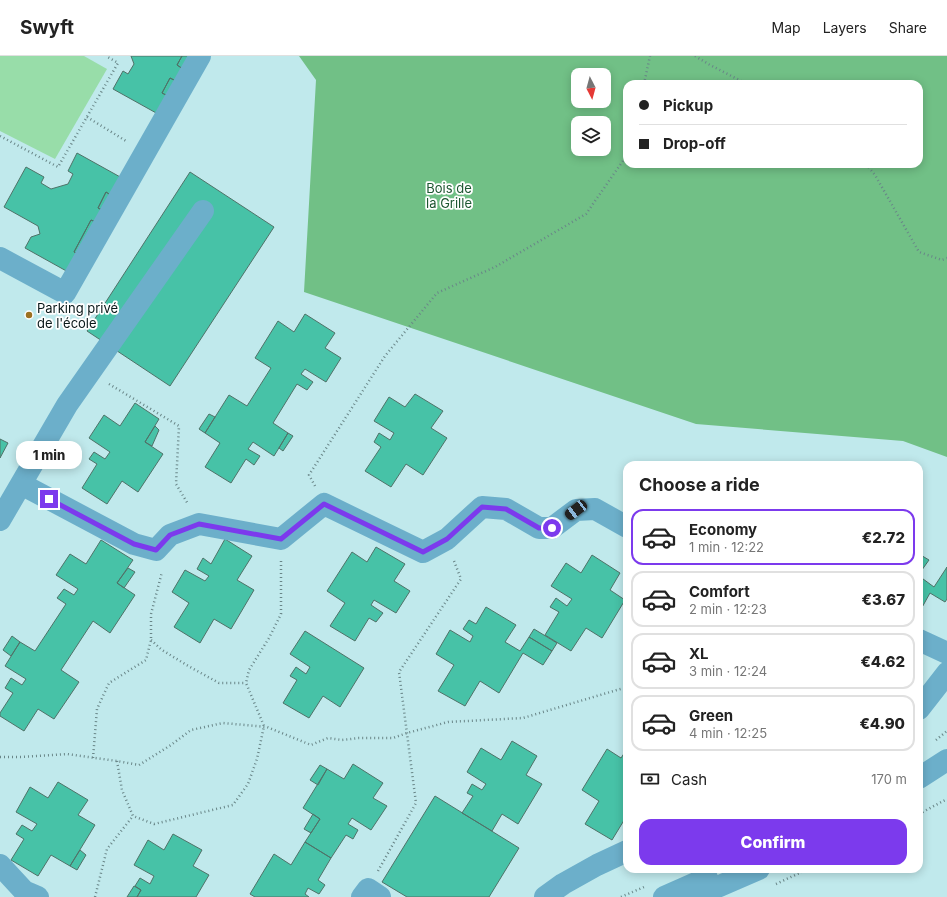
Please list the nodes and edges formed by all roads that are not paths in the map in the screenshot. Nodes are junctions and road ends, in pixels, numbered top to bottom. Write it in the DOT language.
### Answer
graph roads {
  1 [pos="200,56"];
  2 [pos="202,211"];
  3 [pos="0,258"];
  4 [pos="21,484"];
  5 [pos="0,520"];
  6 [pos="623,525"];
  7 [pos="923,642"];
  8 [pos="947,653"];
  9 [pos="947,673"];
  10 [pos="923,704"];
  11 [pos="947,760"];
  12 [pos="923,775"];
  13 [pos="947,775"];
  14 [pos="923,790"];
  15 [pos="623,854"];
  16 [pos="0,865"];
  17 [pos="718,873"];
  18 [pos="750,873"];
  19 [pos="38,897"];
  20 [pos="545,897"];
  21 [pos="664,897"];
  22 [pos="694,897"];
  1 -- 3 [label="street"];
  2 -- 4 [label="street"];
  4 -- 5 [label="street"];
  4 -- 6 [label="street"];
  7 -- 8 [label="street"];
  9 -- 10 [label="street"];
  11 -- 12 [label="street"];
  13 -- 14 [label="street"];
  15 -- 20 [label="street"];
  16 -- 19 [label="street"];
  17 -- 21 [label="street"];
  18 -- 22 [label="street"];
}
